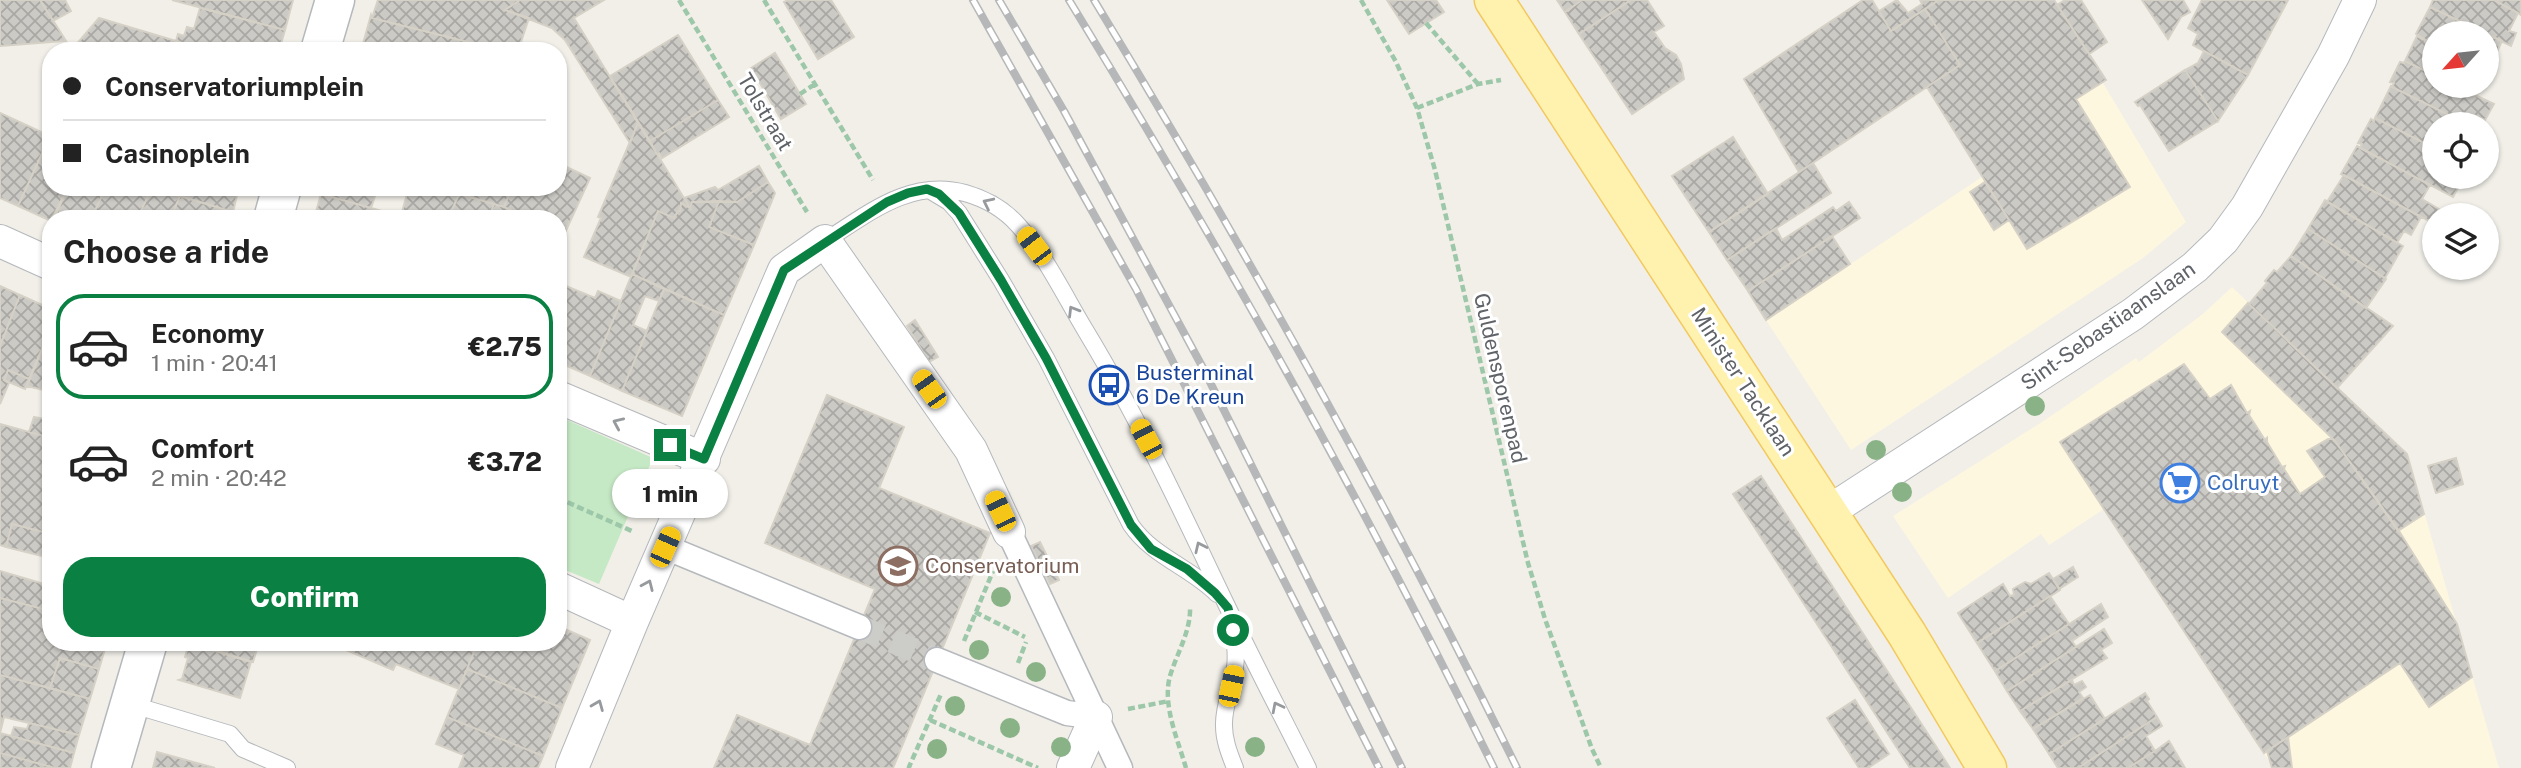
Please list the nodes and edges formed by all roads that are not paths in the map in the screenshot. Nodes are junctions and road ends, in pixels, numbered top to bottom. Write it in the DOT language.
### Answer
graph roads {
  1 [pos="335,0"];
  2 [pos="1494,0"];
  3 [pos="2360,0"];
  4 [pos="323,42"];
  5 [pos="927,189"];
  6 [pos="0,240"];
  7 [pos="825,241"];
  8 [pos="42,260"];
  9 [pos="567,401"];
  10 [pos="704,459"];
  11 [pos="1828,512"];
  12 [pos="1009,532"];
  13 [pos="665,547"];
  14 [pos="567,592"];
  15 [pos="1228,608"];
  16 [pos="632,622"];
  17 [pos="859,627"];
  18 [pos="145,651"];
  19 [pos="937,660"];
  20 [pos="130,704"];
  21 [pos="1111,713"];
  22 [pos="111,768"];
  23 [pos="287,768"];
  24 [pos="572,768"];
  25 [pos="1073,768"];
  26 [pos="1119,768"];
  27 [pos="1235,768"];
  28 [pos="1308,768"];
  29 [pos="1987,768"];
  1 -- 4 [label="street"];
  2 -- 11 [label="main road, Minister Tacklaan"];
  3 -- 11 [label="street, Sint-Sebastiaanslaan"];
  5 -- 7 [label="lane"];
  5 -- 15 [label="lane"];
  15 -- 5 [label="lane, one-way"];
  6 -- 8 [label="street"];
  7 -- 10 [label="street"];
  7 -- 12 [label="street"];
  10 -- 9 [label="street, one-way"];
  10 -- 13 [label="street"];
  11 -- 29 [label="main road, Minister Tacklaan"];
  12 -- 21 [label="street"];
  16 -- 13 [label="street, one-way"];
  13 -- 17 [label="street"];
  14 -- 16 [label="street"];
  15 -- 27 [label="lane"];
  28 -- 15 [label="lane, one-way"];
  24 -- 16 [label="street, one-way"];
  18 -- 20 [label="street"];
  19 -- 21 [label="street"];
  20 -- 22 [label="street"];
  20 -- 23 [label="lane"];
  21 -- 25 [label="street"];
  21 -- 26 [label="street"];
}
